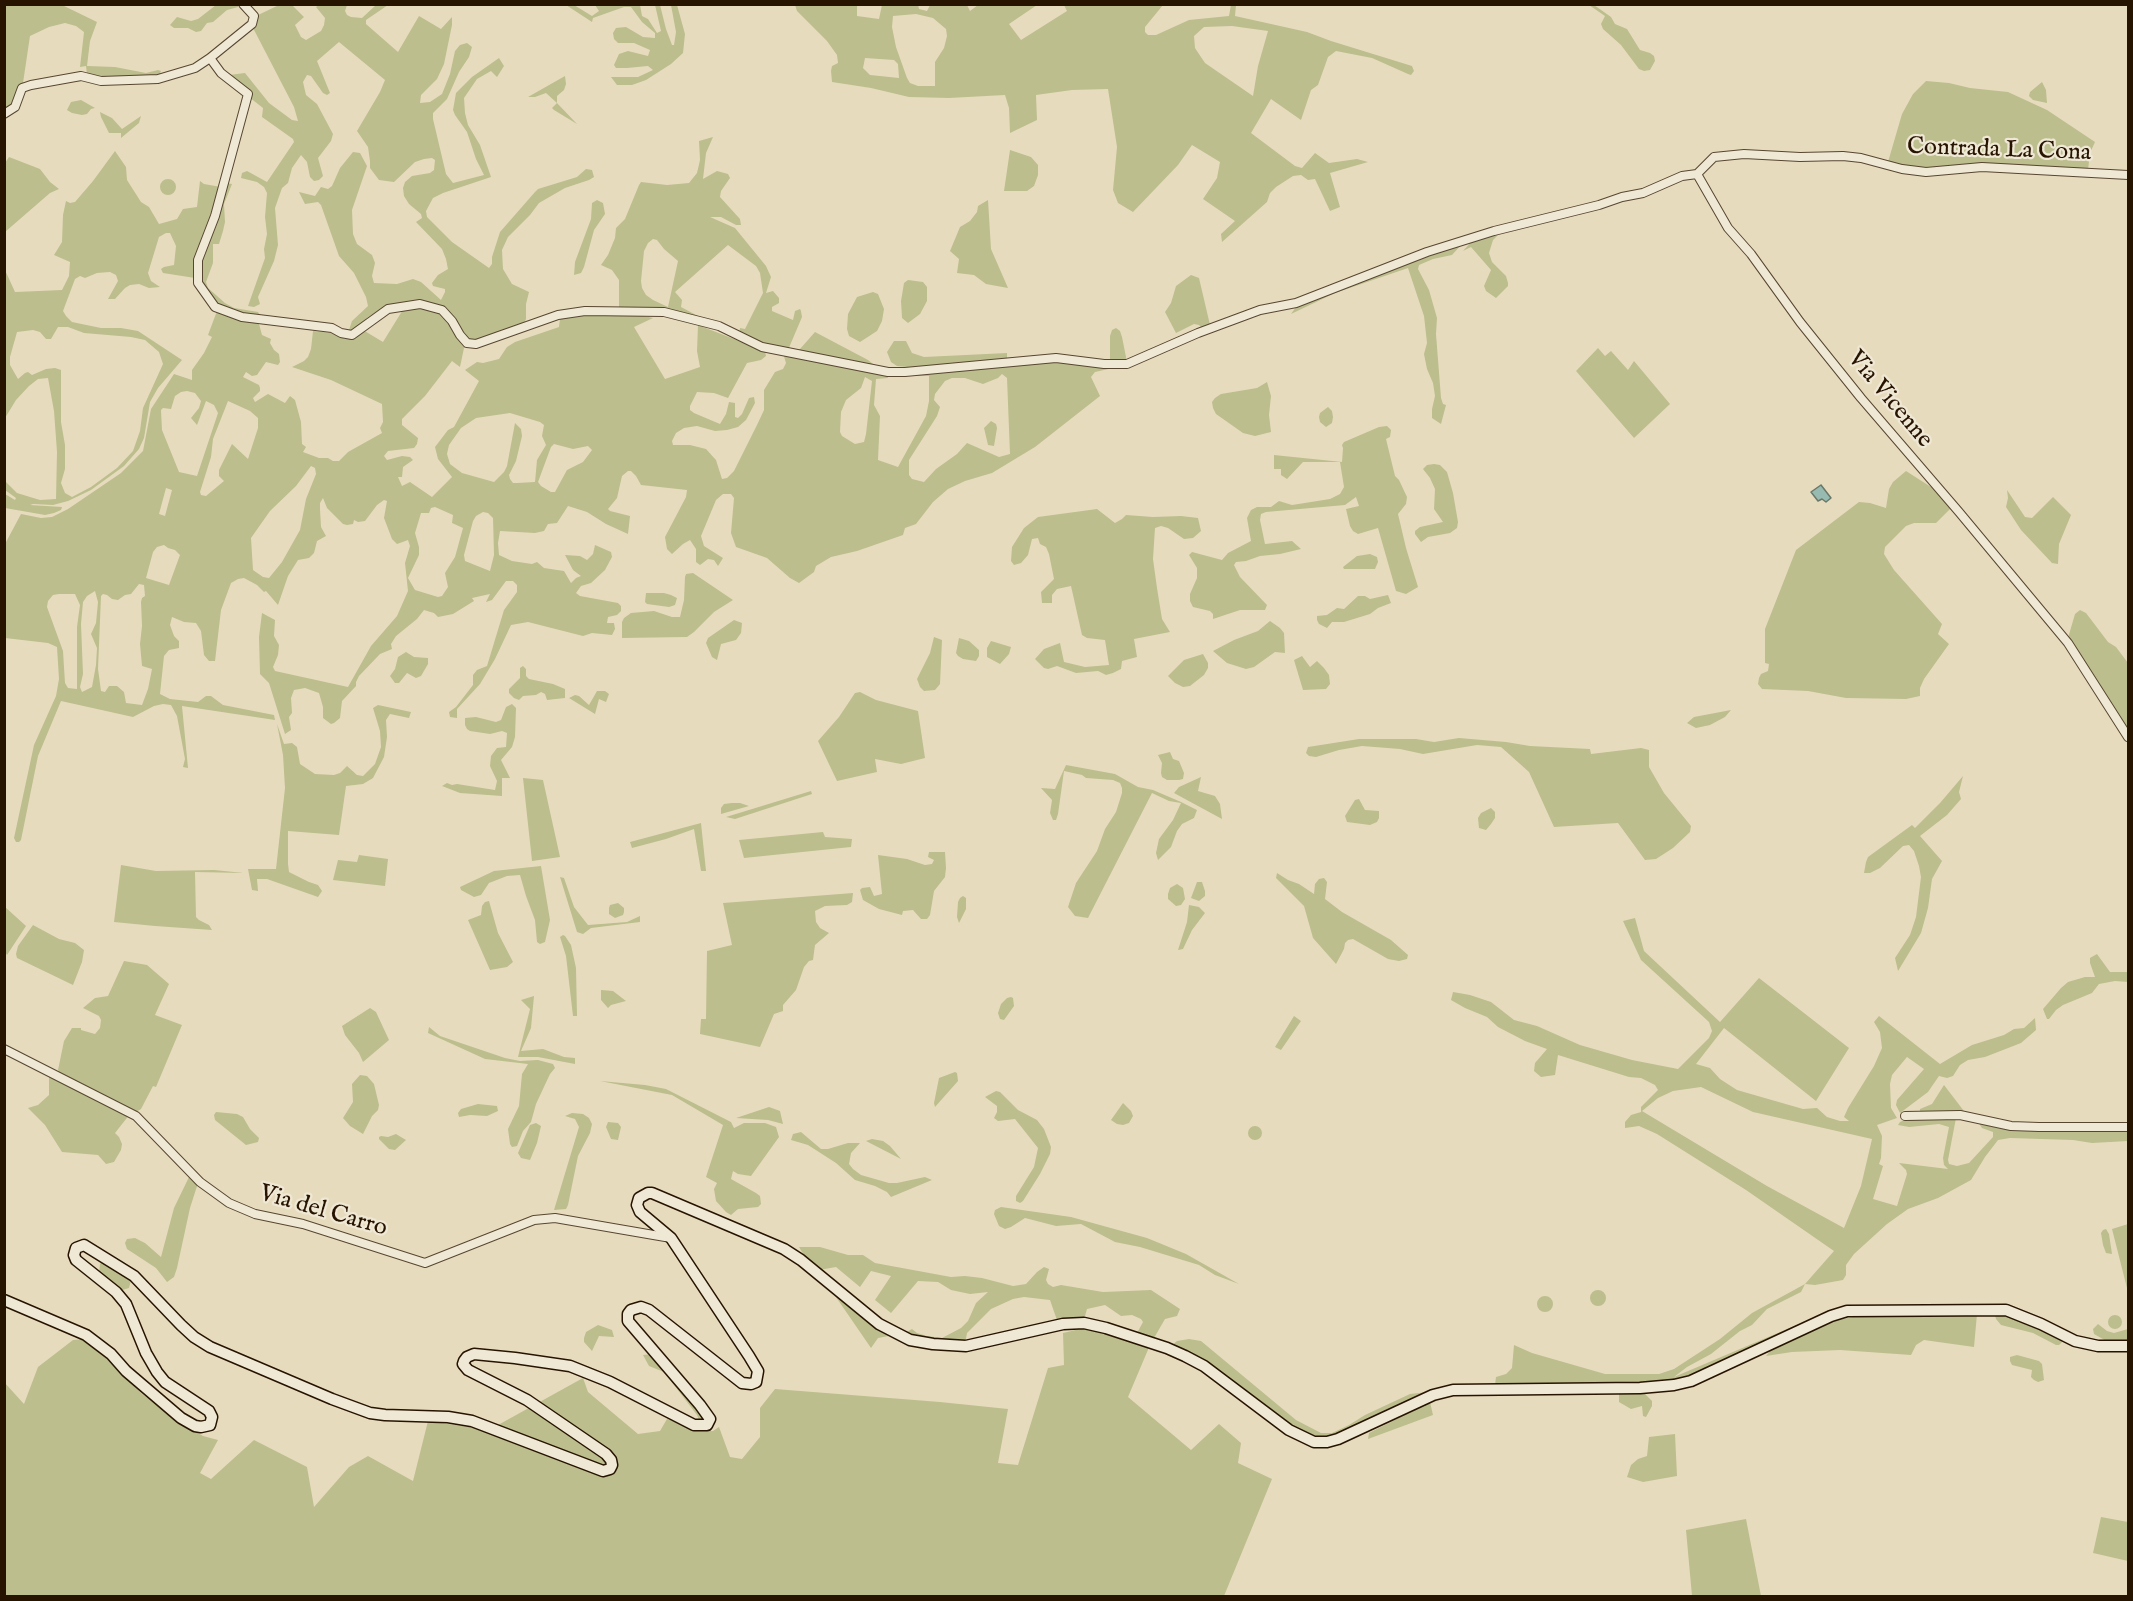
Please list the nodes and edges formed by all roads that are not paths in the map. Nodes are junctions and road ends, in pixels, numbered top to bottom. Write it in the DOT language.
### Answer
graph roads {
  1 [pos="243,4"];
  2 [pos="210,58"];
  3 [pos="4,114"];
  4 [pos="1697,174"];
  5 [pos="2128,175"];
  6 [pos="2128,737"];
  7 [pos="4,1049"];
  8 [pos="1905,1116"];
  9 [pos="2128,1126"];
  10 [pos="671,1238"];
  11 [pos="4,1300"];
  12 [pos="2128,1346"];
  1 -- 2 [label="street"];
  2 -- 3 [label="street"];
  2 -- 4 [label="street"];
  4 -- 5 [label="street, Contrada La Cona"];
  4 -- 6 [label="street, Via Vicenne"];
  7 -- 10 [label="street, Via del Carro"];
  8 -- 9 [label="street"];
  10 -- 11 [label="main road"];
  10 -- 12 [label="main road"];
}
